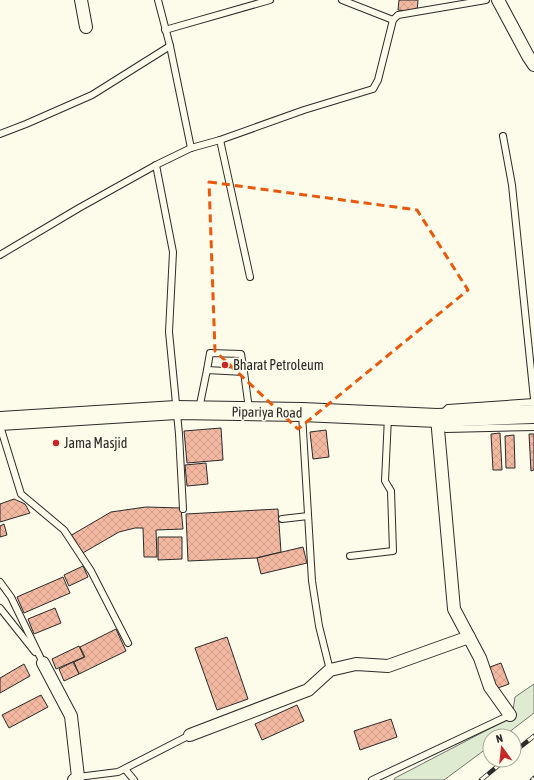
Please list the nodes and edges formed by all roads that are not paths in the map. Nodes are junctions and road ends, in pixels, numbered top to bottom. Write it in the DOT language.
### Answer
graph roads {
  1 [pos="81,0"];
  2 [pos="158,0"];
  3 [pos="270,0"];
  4 [pos="342,0"];
  5 [pos="486,0"];
  6 [pos="498,0"];
  7 [pos="393,20"];
  8 [pos="86,27"];
  9 [pos="165,30"];
  10 [pos="170,46"];
  11 [pos="534,65"];
  12 [pos="0,134"];
  13 [pos="503,136"];
  14 [pos="220,140"];
  15 [pos="191,148"];
  16 [pos="156,165"];
  17 [pos="0,254"];
  18 [pos="250,276"];
  19 [pos="206,370"];
  20 [pos="244,372"];
  21 [pos="534,400"];
  22 [pos="176,410"];
  23 [pos="199,411"];
  24 [pos="250,411"];
  25 [pos="302,412"];
  26 [pos="534,414"];
  27 [pos="388,416"];
  28 [pos="438,418"];
  29 [pos="0,421"];
  30 [pos="0,426"];
  31 [pos="534,427"];
  32 [pos="183,509"];
  33 [pos="308,516"];
  34 [pos="282,519"];
  35 [pos="350,556"];
  36 [pos="0,582"];
  37 [pos="12,601"];
  38 [pos="0,609"];
  39 [pos="469,637"];
  40 [pos="128,643"];
  41 [pos="44,663"];
  42 [pos="330,670"];
  43 [pos="510,715"];
  44 [pos="190,735"];
  45 [pos="125,769"];
  46 [pos="387,772"];
  47 [pos="76,779"];
  48 [pos="134,780"];
  49 [pos="372,780"];
  50 [pos="386,780"];
  1 -- 8 [label="street"];
  2 -- 9 [label="lane"];
  3 -- 9 [label="lane"];
  4 -- 7 [label="lane"];
  5 -- 7 [label="lane"];
  6 -- 11 [label="street"];
  7 -- 14 [label="lane"];
  9 -- 10 [label="lane"];
  10 -- 12 [label="lane"];
  10 -- 15 [label="lane"];
  13 -- 21 [label="lane"];
  14 -- 15 [label="lane"];
  14 -- 18 [label="lane"];
  15 -- 16 [label="lane"];
  16 -- 17 [label="lane"];
  16 -- 22 [label="lane"];
  19 -- 20 [label="lane"];
  19 -- 20 [label="lane"];
  19 -- 23 [label="lane"];
  20 -- 24 [label="lane"];
  21 -- 28 [label="lane"];
  22 -- 23 [label="main road, Pipariya Road"];
  22 -- 29 [label="main road, Pipariya Road"];
  22 -- 32 [label="lane"];
  23 -- 24 [label="main road, Pipariya Road"];
  24 -- 25 [label="main road, Pipariya Road"];
  25 -- 27 [label="main road, Pipariya Road"];
  25 -- 33 [label="lane"];
  26 -- 28 [label="main road, Pipariya Road"];
  27 -- 28 [label="main road, Pipariya Road"];
  27 -- 35 [label="lane"];
  28 -- 31 [label="lane"];
  28 -- 39 [label="street"];
  30 -- 40 [label="lane"];
  33 -- 34 [label="lane"];
  33 -- 42 [label="lane"];
  36 -- 37 [label="lane"];
  37 -- 38 [label="lane"];
  37 -- 41 [label="lane"];
  38 -- 41 [label="lane"];
  39 -- 42 [label="street"];
  39 -- 43 [label="street"];
  41 -- 47 [label="street"];
  42 -- 44 [label="street"];
  43 -- 46 [label="lane"];
  44 -- 45 [label="lane"];
  45 -- 47 [label="lane"];
  45 -- 48 [label="lane"];
  46 -- 49 [label="lane"];
  46 -- 50 [label="lane"];
}
